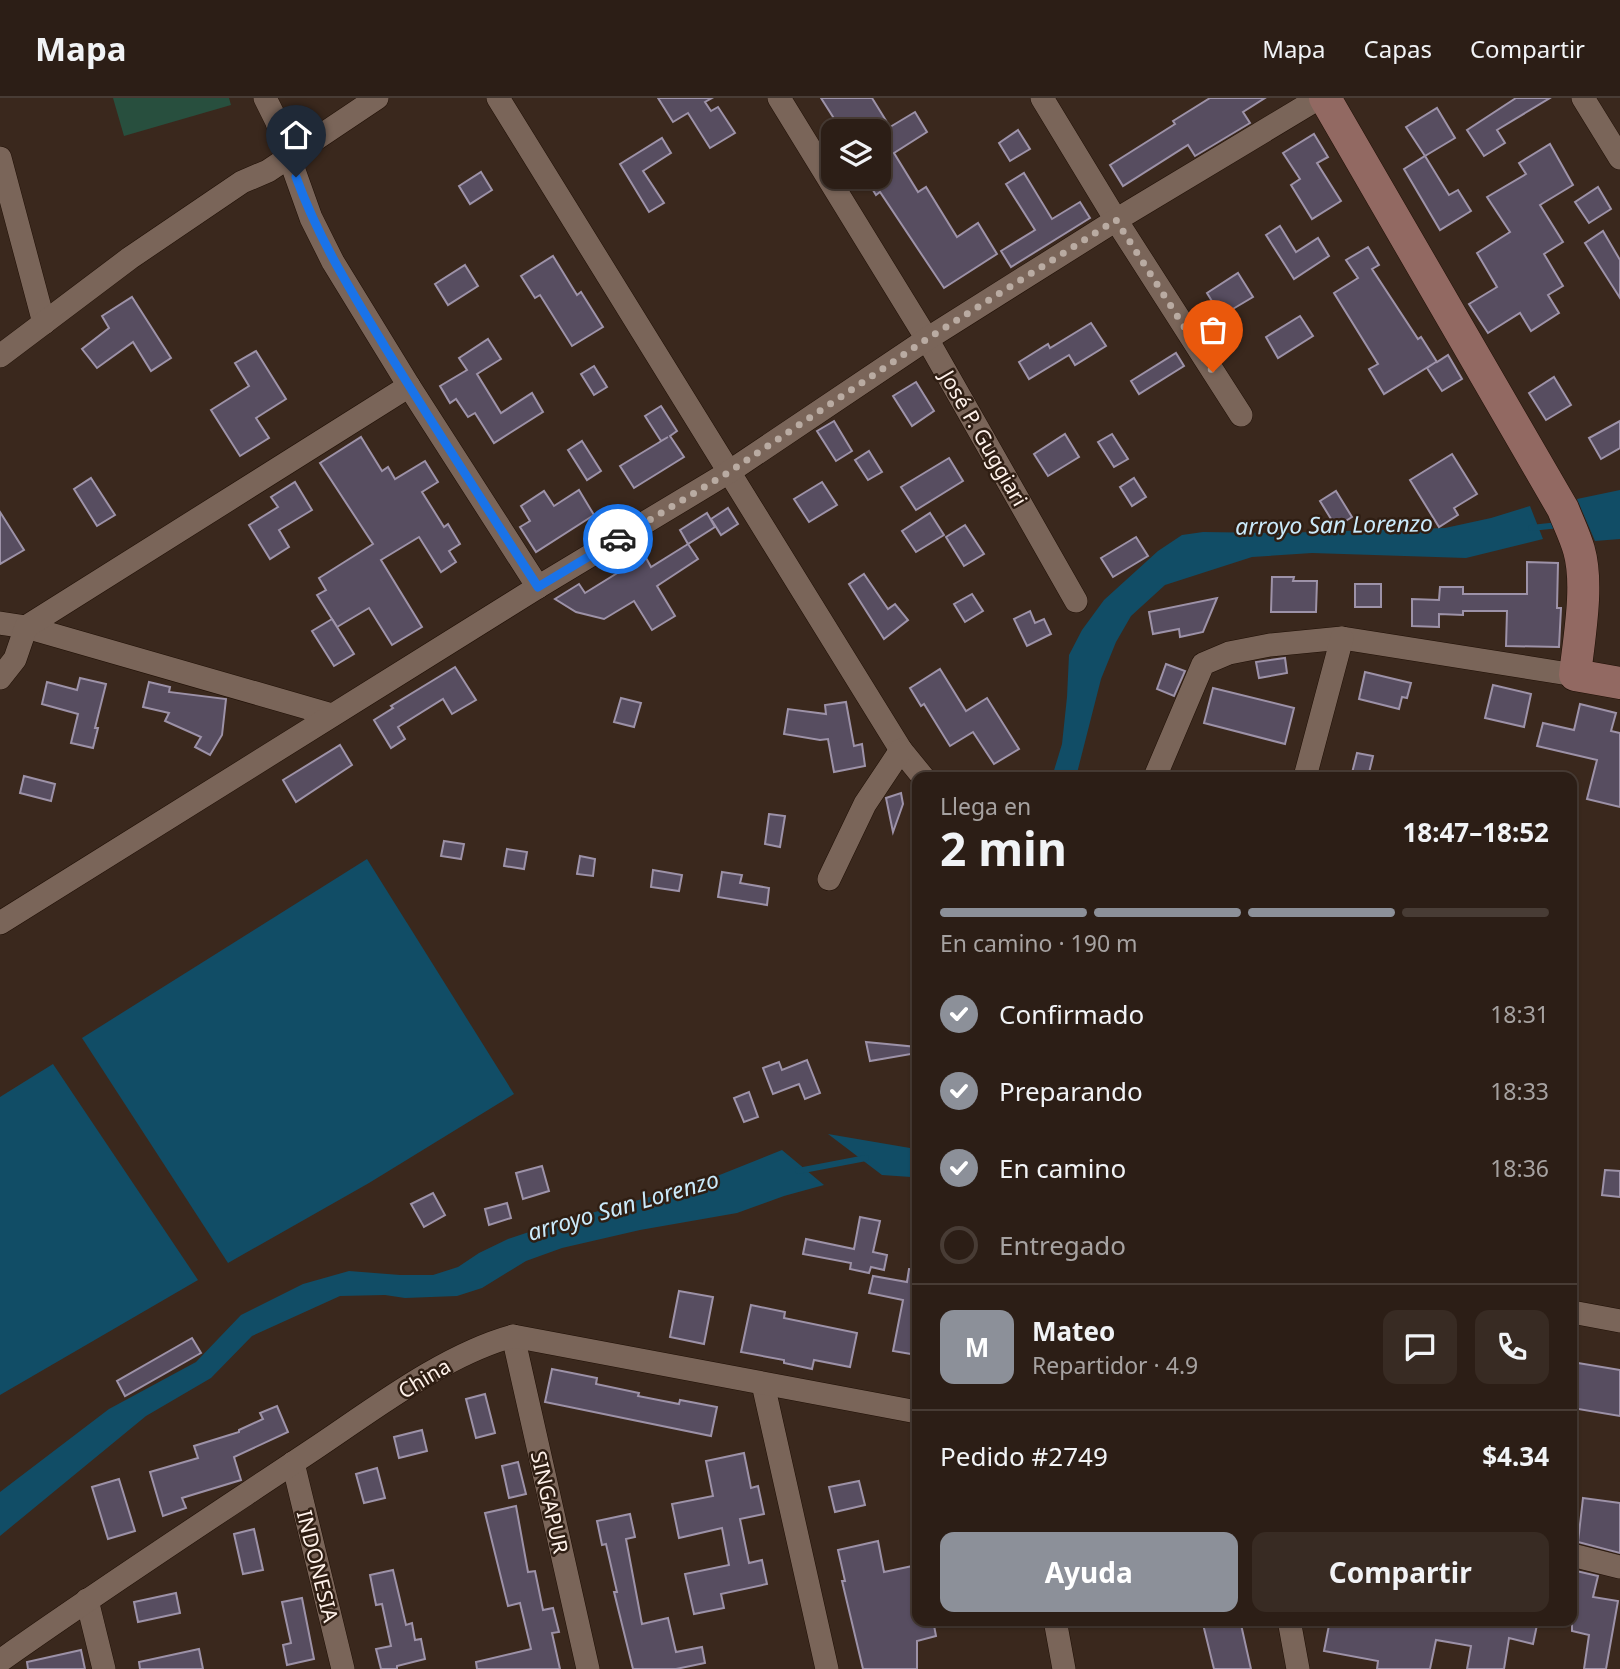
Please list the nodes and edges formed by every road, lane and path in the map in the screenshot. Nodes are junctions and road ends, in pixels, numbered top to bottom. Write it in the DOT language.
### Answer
graph roads {
  1 [pos="265,98"];
  2 [pos="377,98"];
  3 [pos="498,98"];
  4 [pos="779,98"];
  5 [pos="1042,98"];
  6 [pos="1319,98"];
  7 [pos="1325,98"];
  8 [pos="1583,98"];
  9 [pos="289,156"];
  10 [pos="0,158"];
  11 [pos="1620,158"];
  12 [pos="1116,220"];
  13 [pos="44,323"];
  14 [pos="927,339"];
  15 [pos="0,356"];
  16 [pos="409,386"];
  17 [pos="1241,415"];
  18 [pos="729,472"];
  19 [pos="538,587"];
  20 [pos="1076,601"];
  21 [pos="0,623"];
  22 [pos="26,627"];
  23 [pos="1342,638"];
  24 [pos="1574,675"];
  25 [pos="0,678"];
  26 [pos="1620,683"];
  27 [pos="332,715"];
  28 [pos="901,750"];
  29 [pos="919,772"];
  30 [pos="1157,772"];
  31 [pos="1306,772"];
  32 [pos="829,879"];
  33 [pos="0,923"];
  34 [pos="1577,1313"];
  35 [pos="1620,1321"];
  36 [pos="513,1336"];
  37 [pos="763,1384"];
  38 [pos="912,1411"];
  39 [pos="293,1463"];
  40 [pos="1577,1556"];
  41 [pos="1620,1567"];
  42 [pos="87,1600"];
  43 [pos="1056,1626"];
  44 [pos="1290,1626"];
  45 [pos="0,1661"];
  46 [pos="104,1669"];
  47 [pos="343,1669"];
  48 [pos="587,1669"];
  49 [pos="827,1669"];
  50 [pos="1064,1669"];
  51 [pos="1298,1669"];
  1 -- 9 [label="street"];
  2 -- 9 [label="street"];
  3 -- 18 [label="street"];
  4 -- 14 [label="street, José P. Guggiari"];
  5 -- 12 [label="street"];
  6 -- 12 [label="street"];
  7 -- 24 [label="street"];
  8 -- 11 [label="street"];
  9 -- 13 [label="street"];
  9 -- 16 [label="street"];
  10 -- 13 [label="street"];
  12 -- 14 [label="street"];
  12 -- 17 [label="street"];
  13 -- 15 [label="street"];
  14 -- 18 [label="street"];
  14 -- 20 [label="street, José P. Guggiari"];
  16 -- 19 [label="street"];
  16 -- 22 [label="street"];
  18 -- 19 [label="street"];
  18 -- 28 [label="street"];
  19 -- 27 [label="street"];
  21 -- 22 [label="street"];
  22 -- 25 [label="street"];
  22 -- 27 [label="street"];
  23 -- 24 [label="street"];
  23 -- 30 [label="street"];
  23 -- 31 [label="street"];
  24 -- 26 [label="street"];
  27 -- 33 [label="street"];
  28 -- 29 [label="street"];
  28 -- 32 [label="street"];
  34 -- 35 [label="street"];
  36 -- 37 [label="street, China"];
  36 -- 39 [label="street, China"];
  36 -- 48 [label="street, SINGAPUR"];
  37 -- 38 [label="street, China"];
  37 -- 49 [label="street"];
  39 -- 42 [label="street, China"];
  39 -- 47 [label="street, INDONESIA"];
  40 -- 41 [label="street"];
  42 -- 45 [label="street, China"];
  42 -- 46 [label="street"];
  43 -- 50 [label="street"];
  44 -- 51 [label="street"];
}
